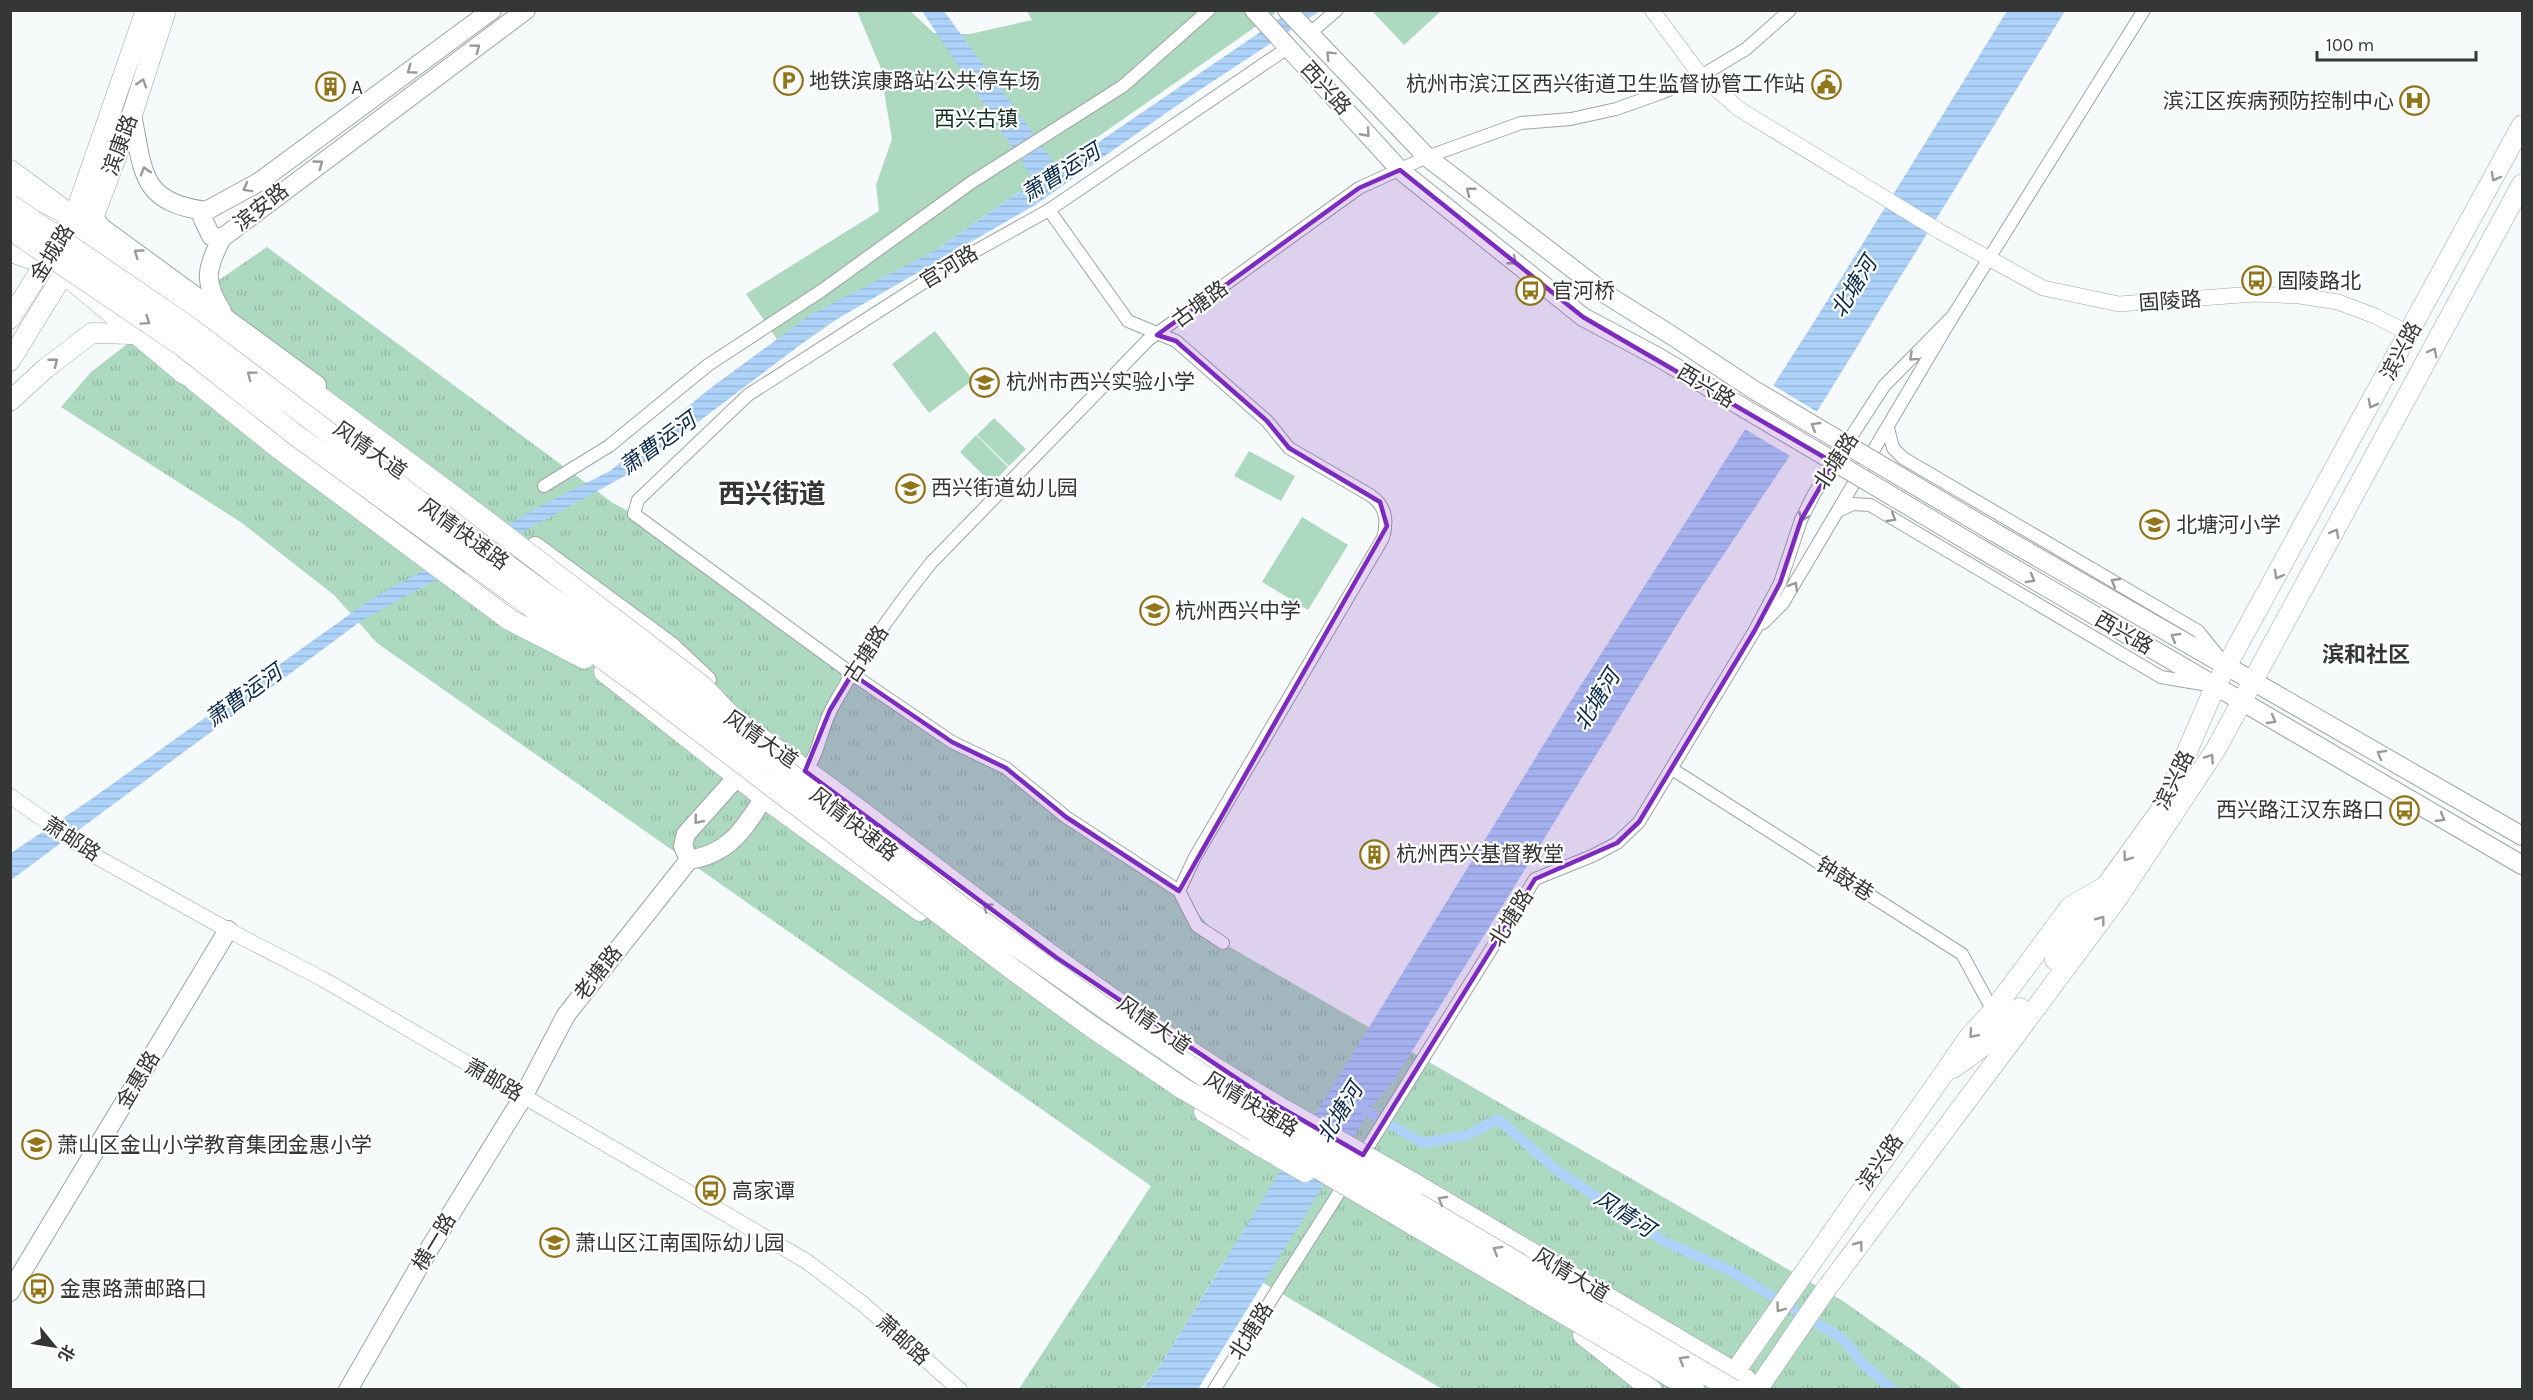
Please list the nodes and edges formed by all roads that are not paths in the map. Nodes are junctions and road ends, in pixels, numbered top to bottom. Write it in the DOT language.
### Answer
graph roads {
  1 [pos="146,10"];
  2 [pos="166,10"];
  3 [pos="492,10"];
  4 [pos="526,10"];
  5 [pos="1209,10"];
  6 [pos="1287,10"];
  7 [pos="1337,10"];
  8 [pos="1652,10"];
  9 [pos="1791,10"];
  10 [pos="2144,10"];
  11 [pos="1255,11"];
  12 [pos="1307,31"];
  13 [pos="1287,45"];
  14 [pos="1701,76"];
  15 [pos="132,115"];
  16 [pos="2523,125"];
  17 [pos="1426,157"];
  18 [pos="10,170"];
  19 [pos="1400,170"];
  20 [pos="2523,184"];
  21 [pos="10,185"];
  22 [pos="10,203"];
  23 [pos="1049,210"];
  24 [pos="206,211"];
  25 [pos="78,222"];
  26 [pos="10,228"];
  27 [pos="86,237"];
  28 [pos="222,238"];
  29 [pos="10,251"];
  30 [pos="1990,260"];
  31 [pos="46,264"];
  32 [pos="65,275"];
  33 [pos="1953,315"];
  34 [pos="226,317"];
  35 [pos="10,319"];
  36 [pos="134,334"];
  37 [pos="2410,334"];
  38 [pos="1157,335"];
  39 [pos="260,359"];
  40 [pos="10,362"];
  41 [pos="194,380"];
  42 [pos="10,401"];
  43 [pos="1888,428"];
  44 [pos="544,486"];
  45 [pos="1838,511"];
  46 [pos="411,539"];
  47 [pos="1755,630"];
  48 [pos="2227,668"];
  49 [pos="852,674"];
  50 [pos="2254,681"];
  51 [pos="2216,687"];
  52 [pos="643,688"];
  53 [pos="2241,702"];
  54 [pos="777,756"];
  55 [pos="1672,770"];
  56 [pos="805,771"];
  57 [pos="737,777"];
  58 [pos="10,796"];
  59 [pos="764,798"];
  60 [pos="2523,837"];
  61 [pos="689,860"];
  62 [pos="2523,865"];
  63 [pos="2106,886"];
  64 [pos="1179,891"];
  65 [pos="228,930"];
  66 [pos="1223,943"];
  67 [pos="1994,1011"];
  68 [pos="1942,1075"];
  69 [pos="523,1097"];
  70 [pos="10,1292"];
  71 [pos="1583,1335"];
  72 [pos="1734,1381"];
  73 [pos="1760,1388"];
  74 [pos="348,1389"];
  75 [pos="960,1389"];
  76 [pos="1214,1389"];
  77 [pos="1652,1389"];
  78 [pos="1676,1389"];
  79 [pos="1694,1389"];
  80 [pos="1723,1389"];
  1 -- 25 [label="main road, 滨康路"];
  15 -- 2 [label="main road, 滨康路, one-way"];
  3 -- 24 [label="main road, 滨安路, one-way"];
  28 -- 4 [label="main road, 滨安路, one-way"];
  5 -- 44 [label="street"];
  6 -- 12 [label="main road, 西兴路"];
  7 -- 12 [label="street"];
  8 -- 14 [label="street"];
  9 -- 14 [label="street, 古塘路"];
  10 -- 30 [label="street, 北塘路"];
  11 -- 13 [label="main road, 西兴路"];
  17 -- 12 [label="main road, 西兴路, one-way"];
  13 -- 19 [label="main road, 西兴路, one-way"];
  13 -- 23 [label="street, 官河路"];
  14 -- 17 [label="street, 古塘路"];
  14 -- 30 [label="street, 固陵路"];
  24 -- 15 [label="main road, one-way"];
  15 -- 25 [label="main road, 滨康路"];
  16 -- 37 [label="main road, 滨兴路, one-way"];
  17 -- 19 [label="street, 古塘路"];
  48 -- 17 [label="main road, 西兴路, one-way, bridge"];
  18 -- 25 [label="main road, 风情大道"];
  19 -- 38 [label="street, 古塘路"];
  19 -- 51 [label="main road, 西兴路, one-way, bridge"];
  50 -- 20 [label="main road, 滨兴路, one-way"];
  21 -- 25 [label="highway"];
  22 -- 25 [label="main road"];
  54 -- 22 [label="highway, 风情快速路, one-way, bridge"];
  23 -- 38 [label="street"];
  23 -- 49 [label="street, 官河路"];
  24 -- 28 [label="main road, 滨安路"];
  25 -- 27 [label="main road, 风情大道"];
  25 -- 31 [label="main road, 金城路"];
  34 -- 25 [label="main road, one-way"];
  26 -- 31 [label="main road"];
  26 -- 52 [label="highway, 风情快速路, one-way, bridge"];
  27 -- 32 [label="main road"];
  27 -- 39 [label="main road, 风情大道"];
  28 -- 34 [label="main road"];
  29 -- 31 [label="highway"];
  30 -- 33 [label="street, 北塘路"];
  30 -- 37 [label="street, 固陵路"];
  31 -- 32 [label="main road"];
  31 -- 35 [label="main road, 金城路"];
  32 -- 36 [label="main road"];
  32 -- 40 [label="main road, 金城路"];
  33 -- 43 [label="street, 北塘路"];
  33 -- 47 [label="street, 北塘路, one-way"];
  34 -- 54 [label="main road"];
  36 -- 41 [label="main road"];
  42 -- 36 [label="main road, one-way"];
  37 -- 48 [label="main road, 滨兴路, one-way"];
  38 -- 49 [label="street, 古塘路"];
  38 -- 64 [label="street"];
  39 -- 54 [label="main road, 风情大道"];
  39 -- 54 [label="highway, bridge"];
  41 -- 46 [label="highway"];
  43 -- 45 [label="street, 北塘路"];
  48 -- 43 [label="street, 西兴路, one-way"];
  47 -- 45 [label="street, 北塘路, one-way"];
  45 -- 51 [label="street, 西兴路, one-way"];
  46 -- 52 [label="highway, bridge"];
  46 -- 57 [label="main road, 风情大道"];
  47 -- 55 [label="street, 北塘路"];
  48 -- 50 [label="main road, 西兴路"];
  48 -- 51 [label="main road, 滨兴路"];
  49 -- 56 [label="street, 古塘路"];
  49 -- 64 [label="street"];
  50 -- 53 [label="main road, 滨兴路"];
  60 -- 50 [label="main road, 西兴路, one-way"];
  51 -- 53 [label="main road, 西兴路"];
  51 -- 63 [label="main road, 滨兴路, one-way"];
  52 -- 79 [label="highway, 风情快速路, bridge"];
  53 -- 62 [label="main road, 西兴路, one-way"];
  73 -- 53 [label="main road, 滨兴路, one-way"];
  54 -- 56 [label="main road, 风情大道"];
  72 -- 54 [label="highway, 风情快速路, one-way, bridge"];
  55 -- 67 [label="street, 钟鼓巷"];
  55 -- 76 [label="street, 北塘路"];
  56 -- 59 [label="street, 古塘路"];
  72 -- 56 [label="main road, 风情大道, one-way, bridge"];
  57 -- 59 [label="main road, 风情大道"];
  57 -- 61 [label="main road, one-way"];
  58 -- 65 [label="street, 萧邮路"];
  59 -- 61 [label="main road"];
  59 -- 71 [label="main road, 风情大道, bridge"];
  61 -- 69 [label="main road, 老塘路"];
  63 -- 67 [label="main road, 滨兴路"];
  63 -- 68 [label="main road"];
  64 -- 66 [label="street"];
  65 -- 69 [label="street, 萧邮路"];
  65 -- 70 [label="main road, 金惠路"];
  67 -- 68 [label="main road, 滨兴路, one-way"];
  68 -- 72 [label="main road, 滨兴路, one-way"];
  69 -- 74 [label="main road, 横一路"];
  69 -- 75 [label="street, 萧邮路"];
  71 -- 77 [label="main road"];
  71 -- 78 [label="main road, 风情大道"];
  72 -- 73 [label="main road, 风情大道"];
  72 -- 80 [label="main road"];
}
